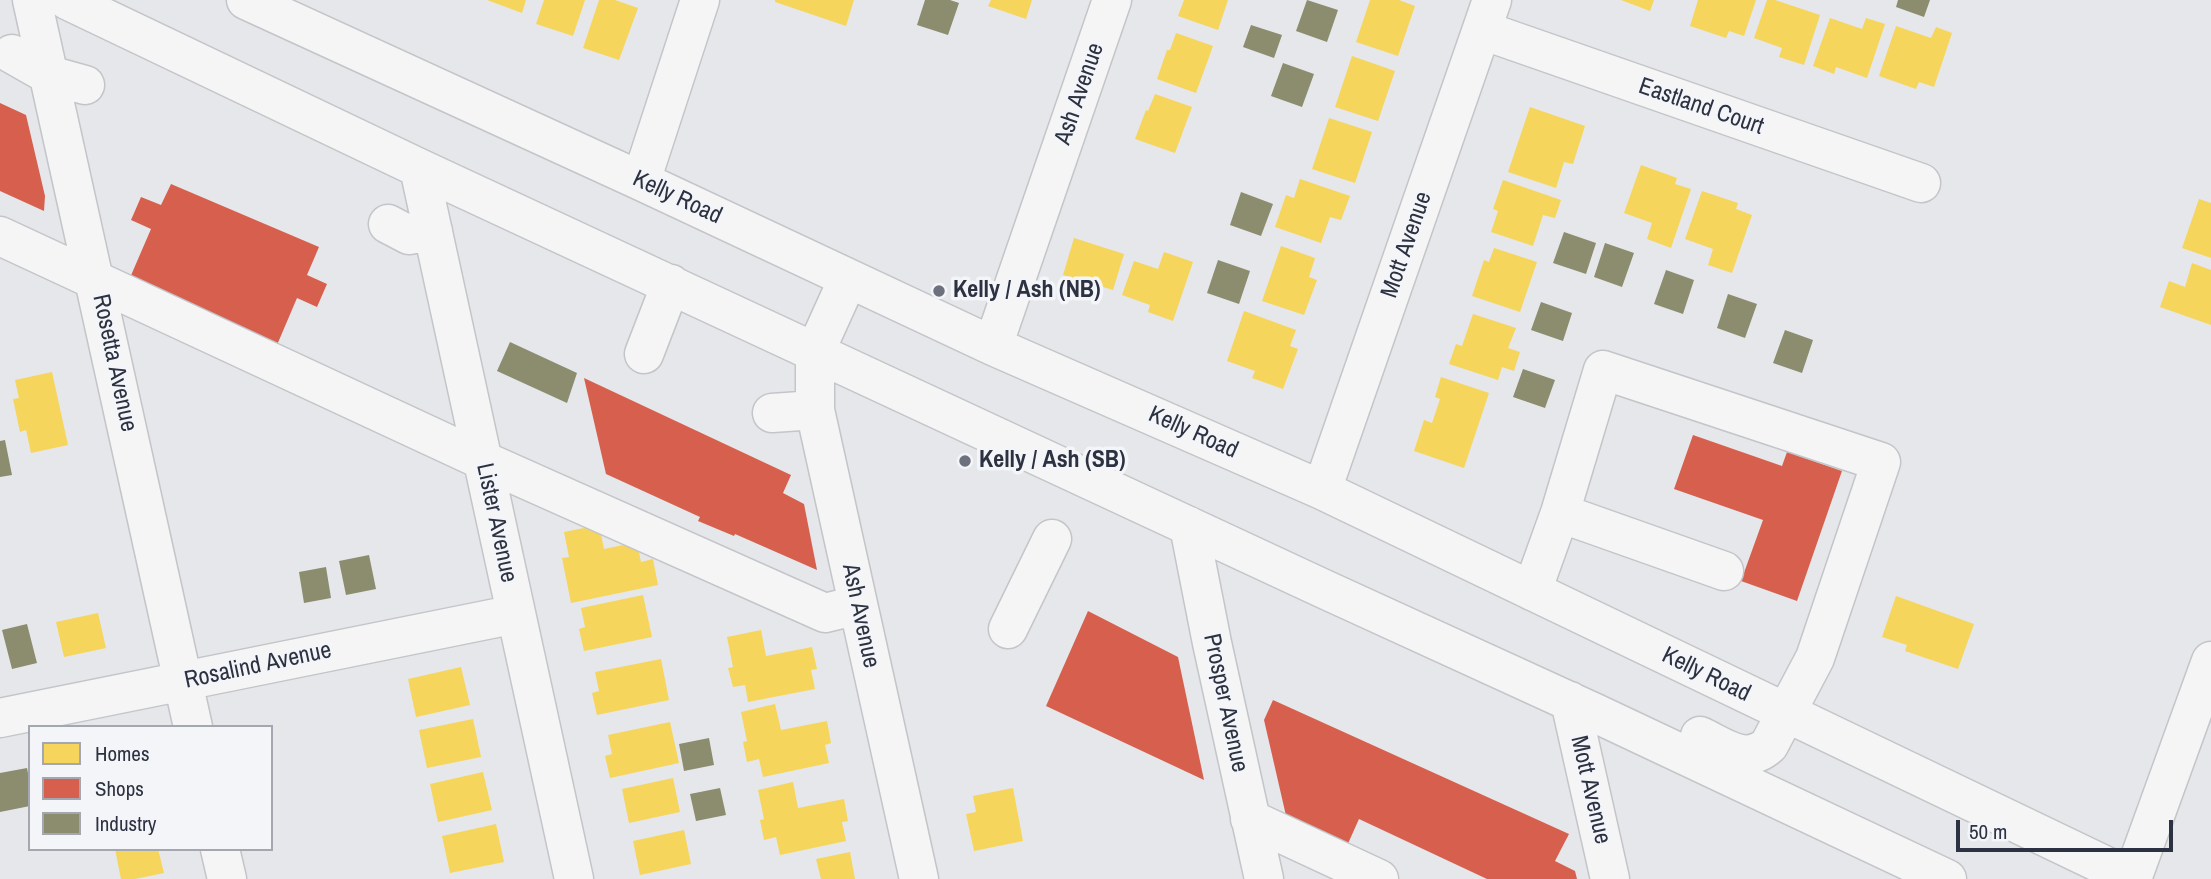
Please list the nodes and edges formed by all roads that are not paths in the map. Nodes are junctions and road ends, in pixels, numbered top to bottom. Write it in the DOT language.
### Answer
graph roads {
  1 [pos="32,0"];
  2 [pos="67,0"];
  3 [pos="700,0"];
  4 [pos="1112,0"];
  5 [pos="258,2"];
  6 [pos="1487,15"];
  7 [pos="12,54"];
  8 [pos="67,80"];
  9 [pos="419,168"];
  10 [pos="641,181"];
  11 [pos="1921,183"];
  12 [pos="388,224"];
  13 [pos="433,231"];
  14 [pos="0,236"];
  15 [pos="848,279"];
  16 [pos="96,281"];
  17 [pos="671,284"];
  18 [pos="993,346"];
  19 [pos="815,352"];
  20 [pos="644,354"];
  21 [pos="815,410"];
  22 [pos="772,412"];
  23 [pos="482,460"];
  24 [pos="1322,490"];
  25 [pos="1560,513"];
  26 [pos="1189,526"];
  27 [pos="1052,539"];
  28 [pos="1724,571"];
  29 [pos="1532,591"];
  30 [pos="858,606"];
  31 [pos="516,614"];
  32 [pos="1007,629"];
  33 [pos="2211,661"];
  34 [pos="183,682"];
  35 [pos="1582,707"];
  36 [pos="1785,713"];
  37 [pos="0,718"];
  38 [pos="193,725"];
  39 [pos="1250,819"];
  40 [pos="220,851"];
  41 [pos="227,879"];
  42 [pos="574,879"];
  43 [pos="919,879"];
  44 [pos="1264,879"];
  45 [pos="1380,879"];
  46 [pos="1610,879"];
  47 [pos="1947,879"];
  48 [pos="2132,879"];
  1 -- 8 [label="street, Rosetta Avenue"];
  2 -- 9 [label="street"];
  3 -- 10 [label="street"];
  4 -- 18 [label="street, Ash Avenue"];
  5 -- 10 [label="street, Kelly Road"];
  6 -- 11 [label="street, Eastland Court"];
  6 -- 24 [label="street, Mott Avenue"];
  7 -- 8 [label="street"];
  8 -- 16 [label="street, Rosetta Avenue"];
  9 -- 13 [label="street, Lister Avenue"];
  9 -- 17 [label="street"];
  10 -- 15 [label="street, Kelly Road"];
  12 -- 13 [label="street"];
  13 -- 23 [label="street, Lister Avenue"];
  14 -- 16 [label="street"];
  15 -- 18 [label="street, Kelly Road"];
  15 -- 19 [label="street"];
  16 -- 23 [label="street"];
  16 -- 34 [label="street, Rosetta Avenue"];
  17 -- 19 [label="street"];
  17 -- 20 [label="street"];
  18 -- 24 [label="street, Kelly Road"];
  19 -- 21 [label="street, Ash Avenue"];
  19 -- 26 [label="street"];
  21 -- 22 [label="street"];
  21 -- 30 [label="street, Ash Avenue"];
  23 -- 30 [label="street"];
  23 -- 31 [label="street, Lister Avenue"];
  24 -- 29 [label="street, Kelly Road"];
  25 -- 28 [label="street"];
  25 -- 29 [label="street"];
  25 -- 36 [label="street"];
  26 -- 35 [label="street"];
  26 -- 39 [label="street, Prosper Avenue"];
  27 -- 32 [label="street"];
  29 -- 36 [label="street, Kelly Road"];
  30 -- 43 [label="street, Ash Avenue"];
  31 -- 34 [label="street, Rosalind Avenue"];
  31 -- 42 [label="street, Lister Avenue"];
  33 -- 48 [label="street"];
  34 -- 37 [label="street, Rosalind Avenue"];
  34 -- 38 [label="street, Rosetta Avenue"];
  35 -- 36 [label="street"];
  35 -- 46 [label="street, Mott Avenue"];
  35 -- 47 [label="street"];
  36 -- 48 [label="street, Kelly Road"];
  39 -- 44 [label="street, Prosper Avenue"];
  39 -- 45 [label="street"];
  40 -- 41 [label="street"];
}
